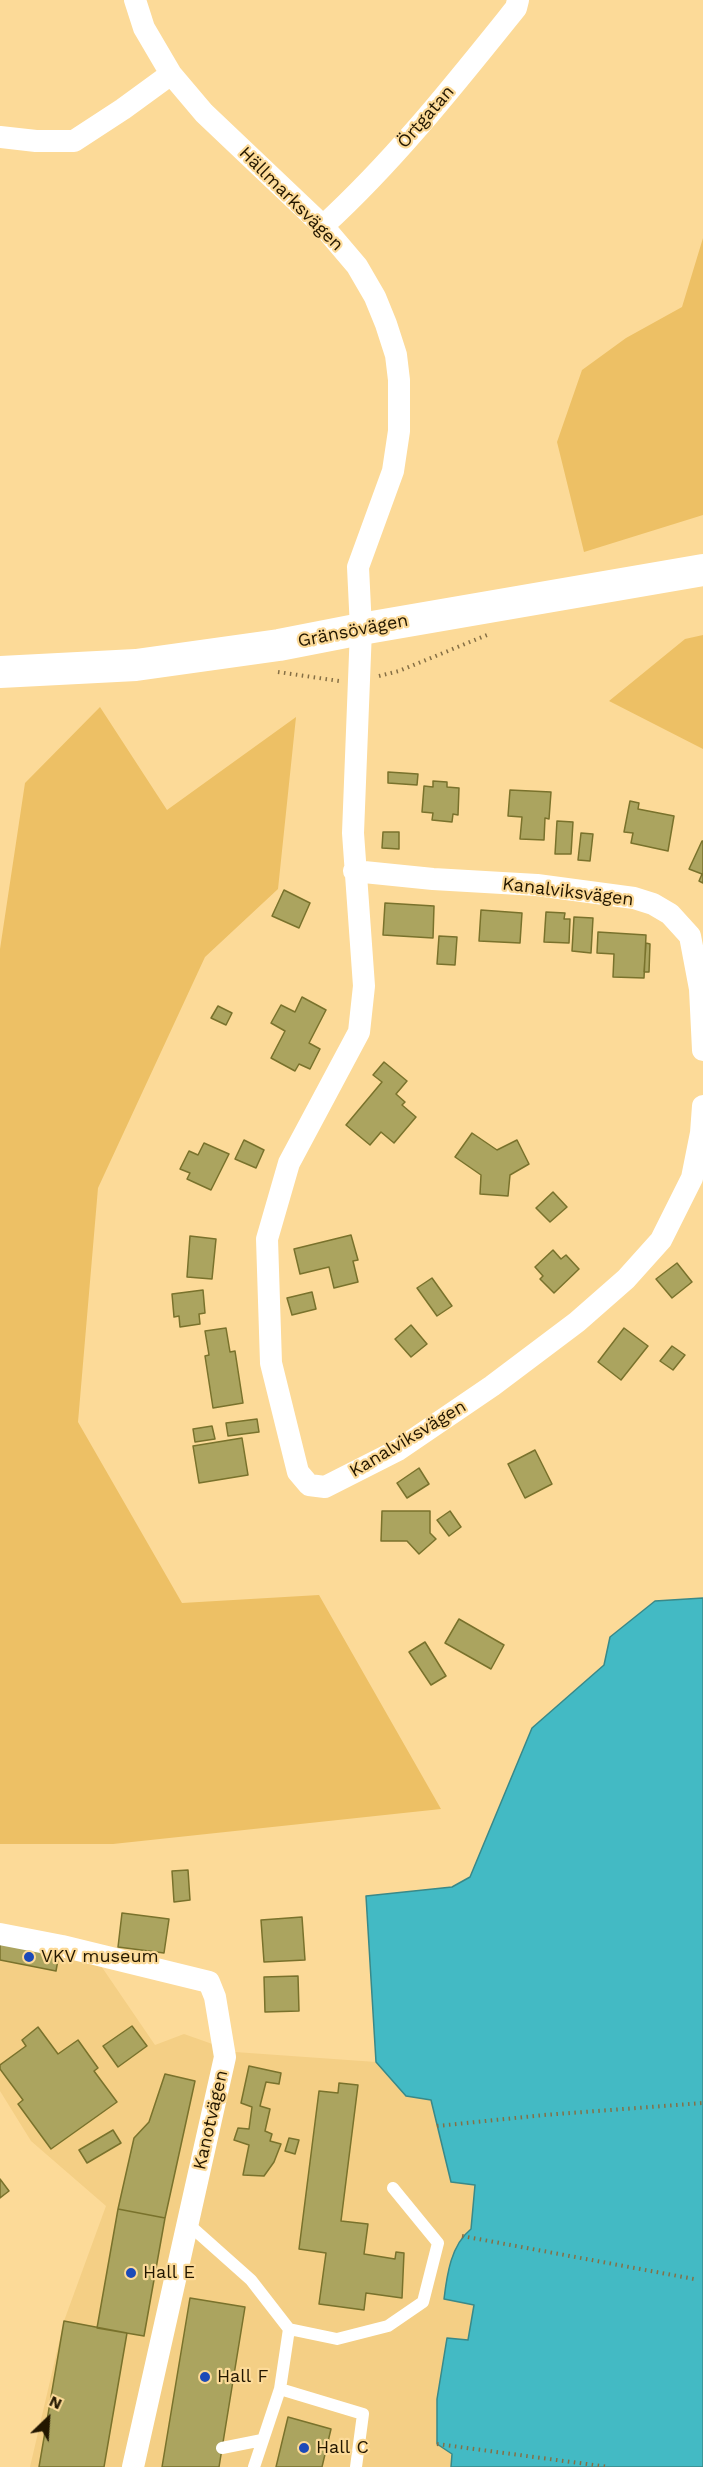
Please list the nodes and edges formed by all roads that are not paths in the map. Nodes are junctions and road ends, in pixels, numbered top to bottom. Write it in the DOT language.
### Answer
graph roads {
  1 [pos="135,0"];
  2 [pos="518,0"];
  3 [pos="171,74"];
  4 [pos="0,137"];
  5 [pos="323,226"];
  6 [pos="703,570"];
  7 [pos="361,629"];
  8 [pos="0,672"];
  9 [pos="354,871"];
  10 [pos="703,1050"];
  11 [pos="703,1106"];
  12 [pos="0,1934"];
  13 [pos="393,2188"];
  14 [pos="187,2223"];
  15 [pos="289,2329"];
  16 [pos="280,2389"];
  17 [pos="262,2440"];
  18 [pos="222,2448"];
  19 [pos="134,2467"];
  20 [pos="254,2467"];
  21 [pos="356,2467"];
  1 -- 3 [label="street, Hällmarksvägen"];
  2 -- 5 [label="street, Örtgatan"];
  3 -- 4 [label="street"];
  3 -- 5 [label="street, Hällmarksvägen"];
  5 -- 7 [label="street, Hällmarksvägen"];
  6 -- 7 [label="street, Gränsövägen"];
  7 -- 8 [label="street, Gränsövägen"];
  7 -- 9 [label="street, Kanalviksvägen"];
  9 -- 10 [label="street, Kanalviksvägen"];
  9 -- 11 [label="street, Kanalviksvägen"];
  12 -- 14 [label="street, Kanotvägen"];
  13 -- 15 [label="lane"];
  14 -- 15 [label="lane"];
  14 -- 19 [label="street, Kanotvägen"];
  15 -- 16 [label="lane"];
  16 -- 17 [label="lane"];
  16 -- 21 [label="lane"];
  17 -- 18 [label="lane"];
  17 -- 20 [label="lane"];
}
